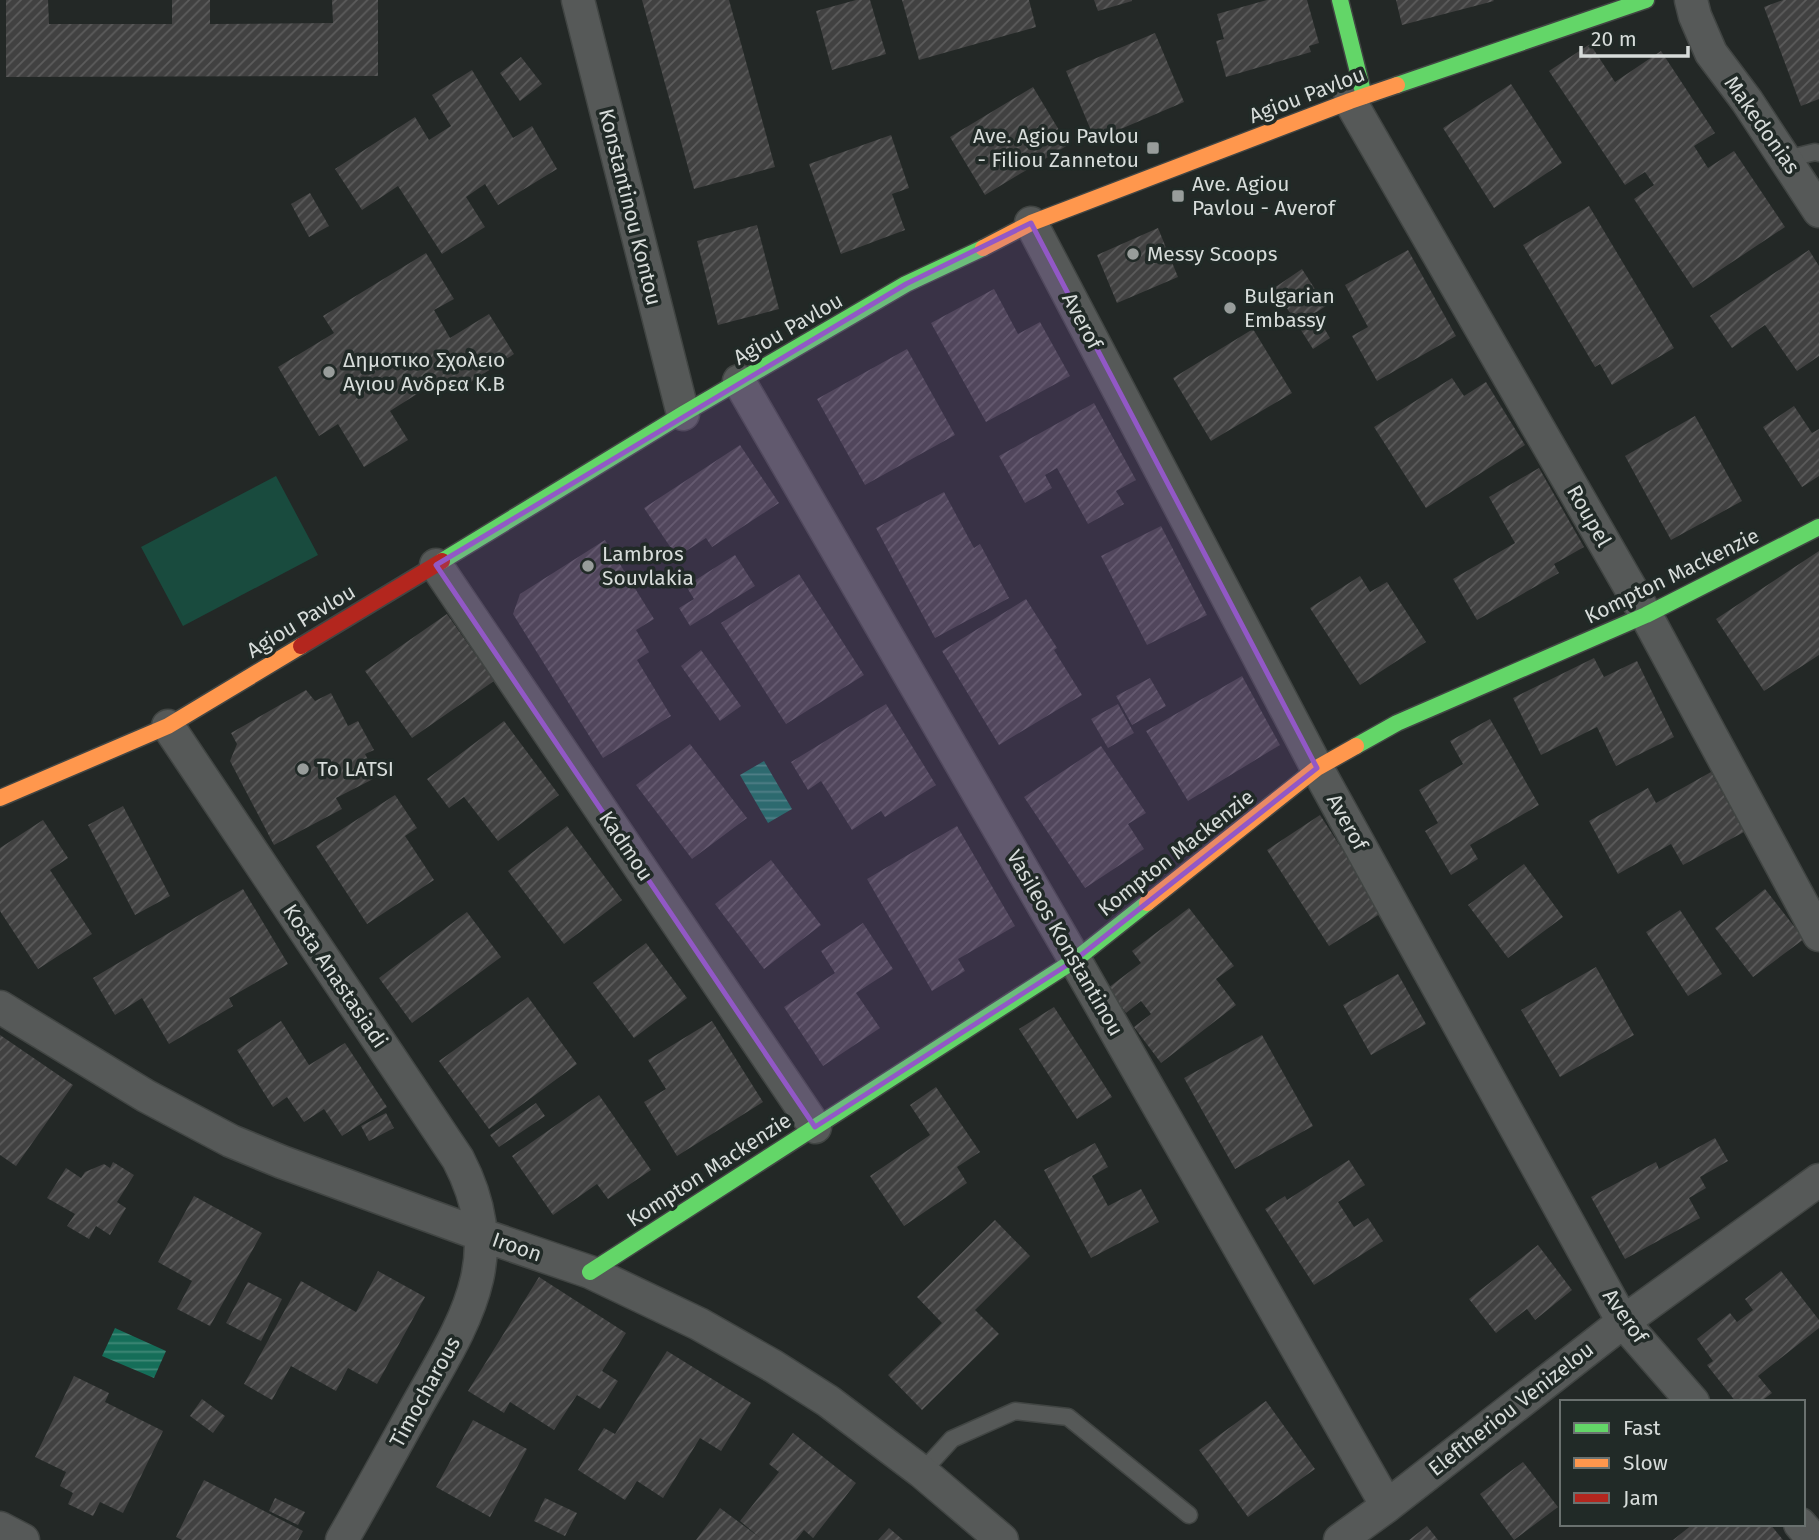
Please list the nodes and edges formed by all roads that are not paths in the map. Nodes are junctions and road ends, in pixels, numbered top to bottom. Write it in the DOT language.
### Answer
graph roads {
  1 [pos="578,0"];
  2 [pos="1340,0"];
  3 [pos="1646,0"];
  4 [pos="1691,0"];
  5 [pos="1357,98"];
  6 [pos="1819,153"];
  7 [pos="1786,159"];
  8 [pos="1819,211"];
  9 [pos="1031,223"];
  10 [pos="739,381"];
  11 [pos="683,414"];
  12 [pos="1819,527"];
  13 [pos="436,565"];
  14 [pos="1646,615"];
  15 [pos="168,726"];
  16 [pos="1317,768"];
  17 [pos="0,798"];
  18 [pos="1819,935"];
  19 [pos="1075,960"];
  20 [pos="0,1007"];
  21 [pos="815,1127"];
  22 [pos="1819,1180"];
  23 [pos="482,1235"];
  24 [pos="590,1272"];
  25 [pos="1623,1322"];
  26 [pos="1691,1400"];
  27 [pos="922,1472"];
  28 [pos="1387,1506"];
  29 [pos="1189,1515"];
  30 [pos="1802,1526"];
  31 [pos="0,1528"];
  32 [pos="23,1540"];
  33 [pos="342,1540"];
  34 [pos="1002,1540"];
  35 [pos="1340,1540"];
  36 [pos="1814,1540"];
  1 -- 11 [label="street, Konstantinou Kontou"];
  2 -- 5 [label="main road"];
  3 -- 5 [label="main road, Agiou Pavlou"];
  4 -- 7 [label="street, Makedonias"];
  5 -- 9 [label="main road, Agiou Pavlou"];
  5 -- 14 [label="street, Roupel"];
  6 -- 7 [label="lane"];
  7 -- 8 [label="street, Makedonias"];
  9 -- 10 [label="main road, Agiou Pavlou"];
  9 -- 16 [label="street, Averof"];
  10 -- 11 [label="main road, Agiou Pavlou"];
  10 -- 19 [label="street, Vasileos Konstantinou"];
  11 -- 13 [label="main road, Agiou Pavlou"];
  12 -- 14 [label="main road, Kompton Mackenzie"];
  13 -- 15 [label="main road, Agiou Pavlou"];
  13 -- 21 [label="street, Kadmou"];
  14 -- 16 [label="main road, Kompton Mackenzie"];
  14 -- 18 [label="street, Roupel"];
  15 -- 17 [label="main road, Agiou Pavlou"];
  15 -- 23 [label="street, Kosta Anastasiadi"];
  16 -- 19 [label="main road, Kompton Mackenzie"];
  16 -- 25 [label="street, Averof"];
  19 -- 21 [label="main road, Kompton Mackenzie"];
  19 -- 28 [label="street, Vasileos Konstantinou"];
  20 -- 23 [label="street, Iroon"];
  21 -- 24 [label="main road, Kompton Mackenzie"];
  22 -- 25 [label="street, Eleftheriou Venizelou"];
  23 -- 24 [label="street, Iroon"];
  23 -- 33 [label="street, Timocharous"];
  24 -- 27 [label="street, Iroon"];
  25 -- 26 [label="street, Averof"];
  25 -- 28 [label="street, Eleftheriou Venizelou"];
  27 -- 29 [label="lane"];
  27 -- 34 [label="street, Iroon"];
  28 -- 35 [label="street, Eleftheriou Venizelou"];
  30 -- 36 [label="street"];
  31 -- 32 [label="street"];
}
